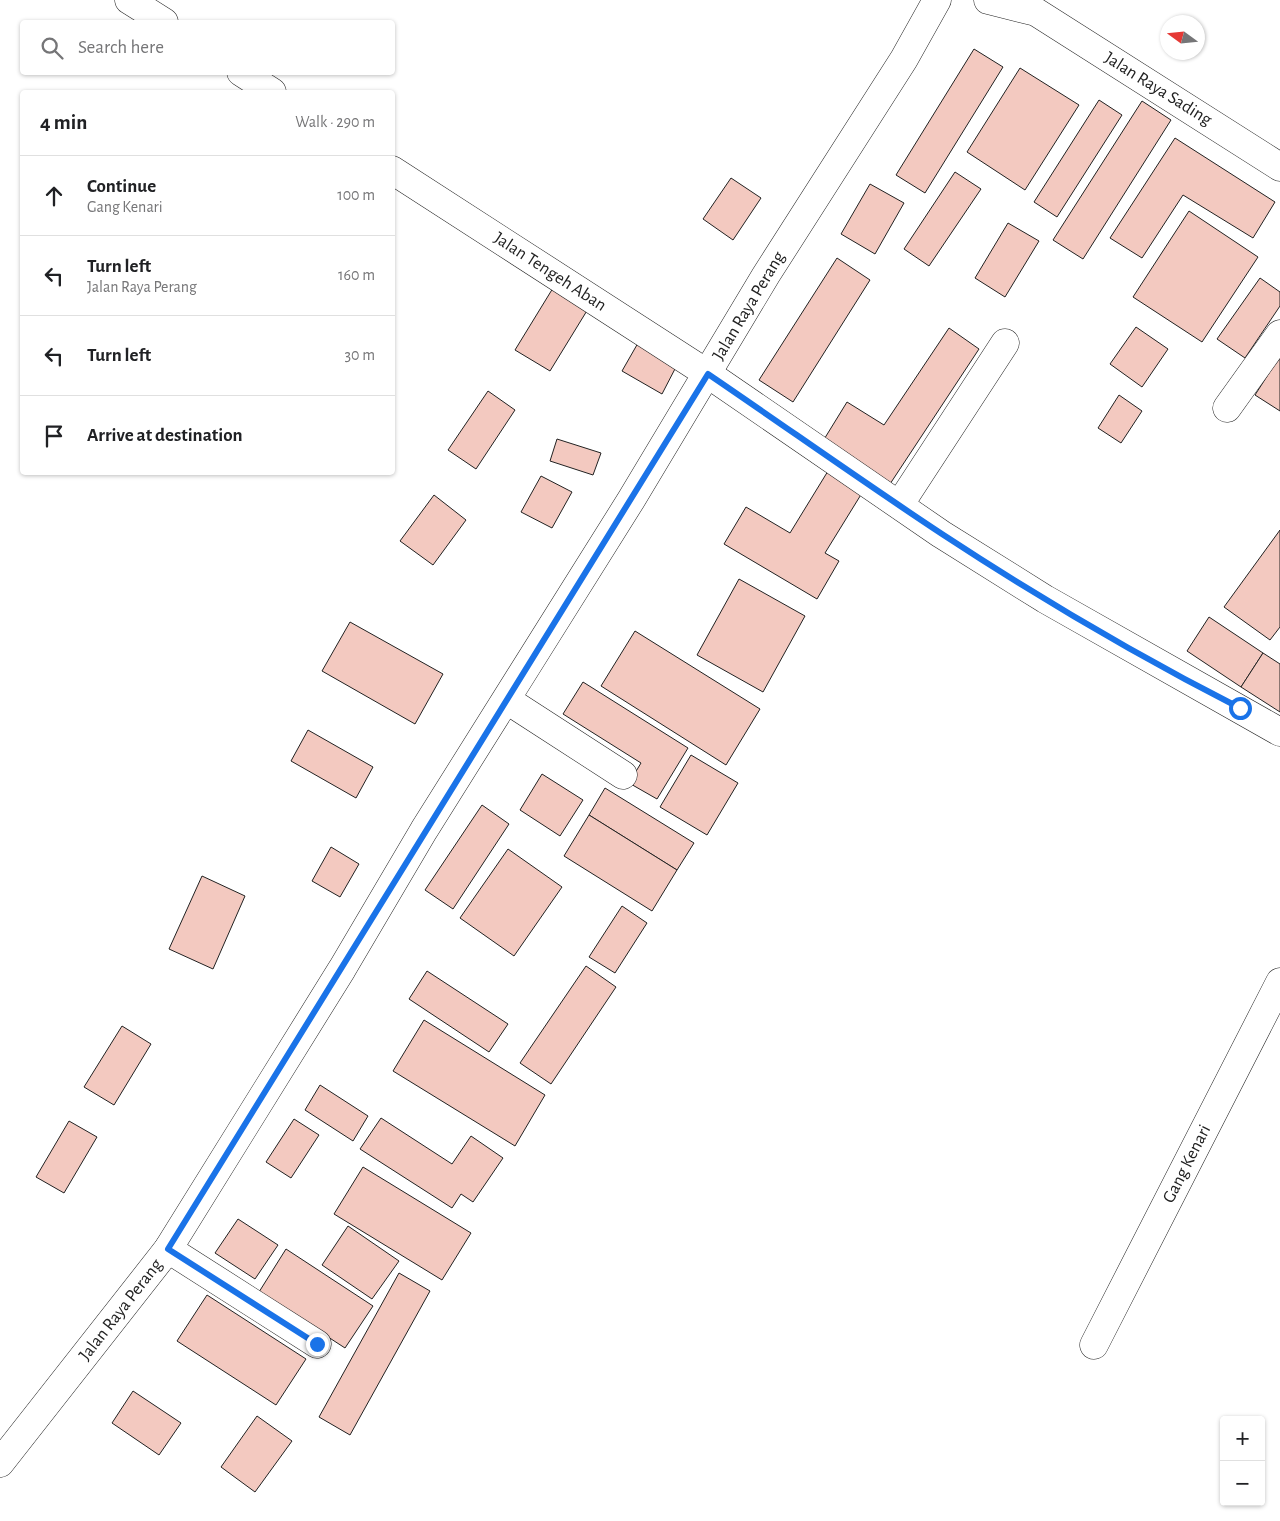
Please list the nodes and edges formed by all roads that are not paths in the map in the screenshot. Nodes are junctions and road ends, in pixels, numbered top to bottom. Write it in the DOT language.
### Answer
graph roads {
  1 [pos="129,0"];
  2 [pos="937,0"];
  3 [pos="988,0"];
  4 [pos="1032,6"];
  5 [pos="161,20"];
  6 [pos="246,75"];
  7 [pos="269,90"];
  8 [pos="1280,167"];
  9 [pos="395,172"];
  10 [pos="1280,334"];
  11 [pos="1004,343"];
  12 [pos="708,374"];
  13 [pos="1227,408"];
  14 [pos="900,504"];
  15 [pos="507,700"];
  16 [pos="1280,732"];
  17 [pos="623,774"];
  18 [pos="1280,982"];
  19 [pos="168,1249"];
  20 [pos="317,1344"];
  21 [pos="1094,1345"];
  22 [pos="0,1463"];
  1 -- 5 [label="street"];
  2 -- 12 [label="street, Jalan Raya Perang"];
  3 -- 4 [label="street, Jalan Raya Sading"];
  4 -- 8 [label="street, Jalan Raya Sading"];
  6 -- 7 [label="street"];
  9 -- 12 [label="street, Jalan Tengeh Aban"];
  10 -- 13 [label="street"];
  11 -- 14 [label="street"];
  12 -- 14 [label="street"];
  12 -- 15 [label="street, Jalan Raya Perang"];
  14 -- 16 [label="street"];
  15 -- 17 [label="street"];
  15 -- 19 [label="street, Jalan Raya Perang"];
  18 -- 21 [label="street, Gang Kenari"];
  19 -- 20 [label="street"];
  19 -- 22 [label="street, Jalan Raya Perang"];
}
